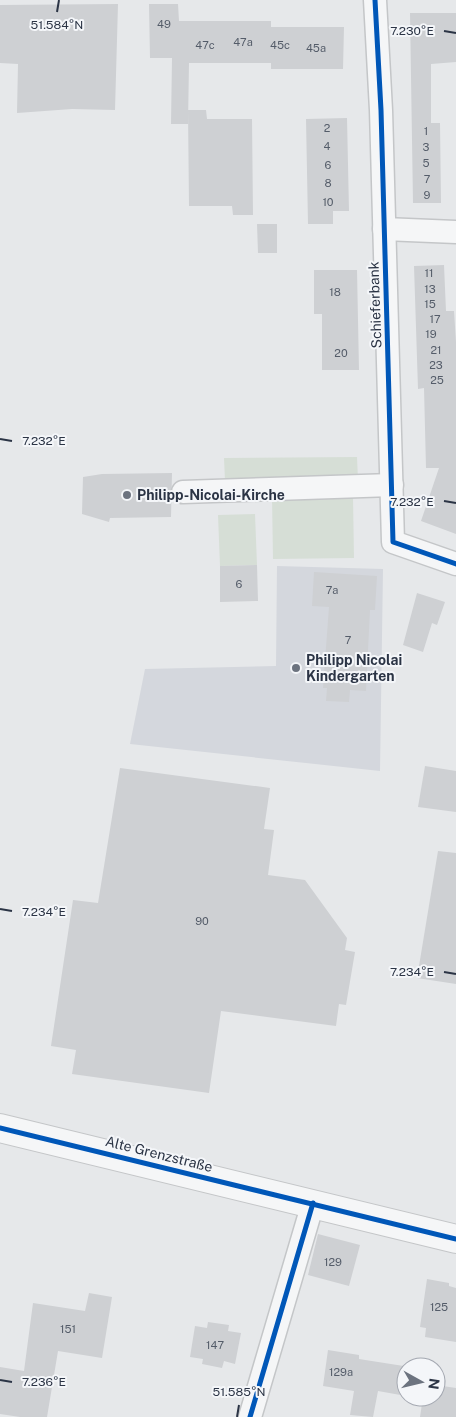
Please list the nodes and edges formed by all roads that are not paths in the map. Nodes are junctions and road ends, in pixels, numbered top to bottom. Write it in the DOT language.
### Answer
graph roads {
  1 [pos="375,0"];
  2 [pos="384,229"];
  3 [pos="456,232"];
  4 [pos="392,485"];
  5 [pos="183,492"];
  6 [pos="456,564"];
  7 [pos="0,1128"];
  8 [pos="313,1203"];
  9 [pos="456,1239"];
  10 [pos="250,1417"];
  1 -- 2 [label="street, Schieferbank"];
  2 -- 3 [label="street"];
  2 -- 4 [label="street, Schieferbank"];
  4 -- 5 [label="street"];
  4 -- 6 [label="street, Schieferbank"];
  7 -- 8 [label="street, Alte Grenzstraße"];
  8 -- 9 [label="street, Alte Grenzstraße"];
  8 -- 10 [label="street"];
}
